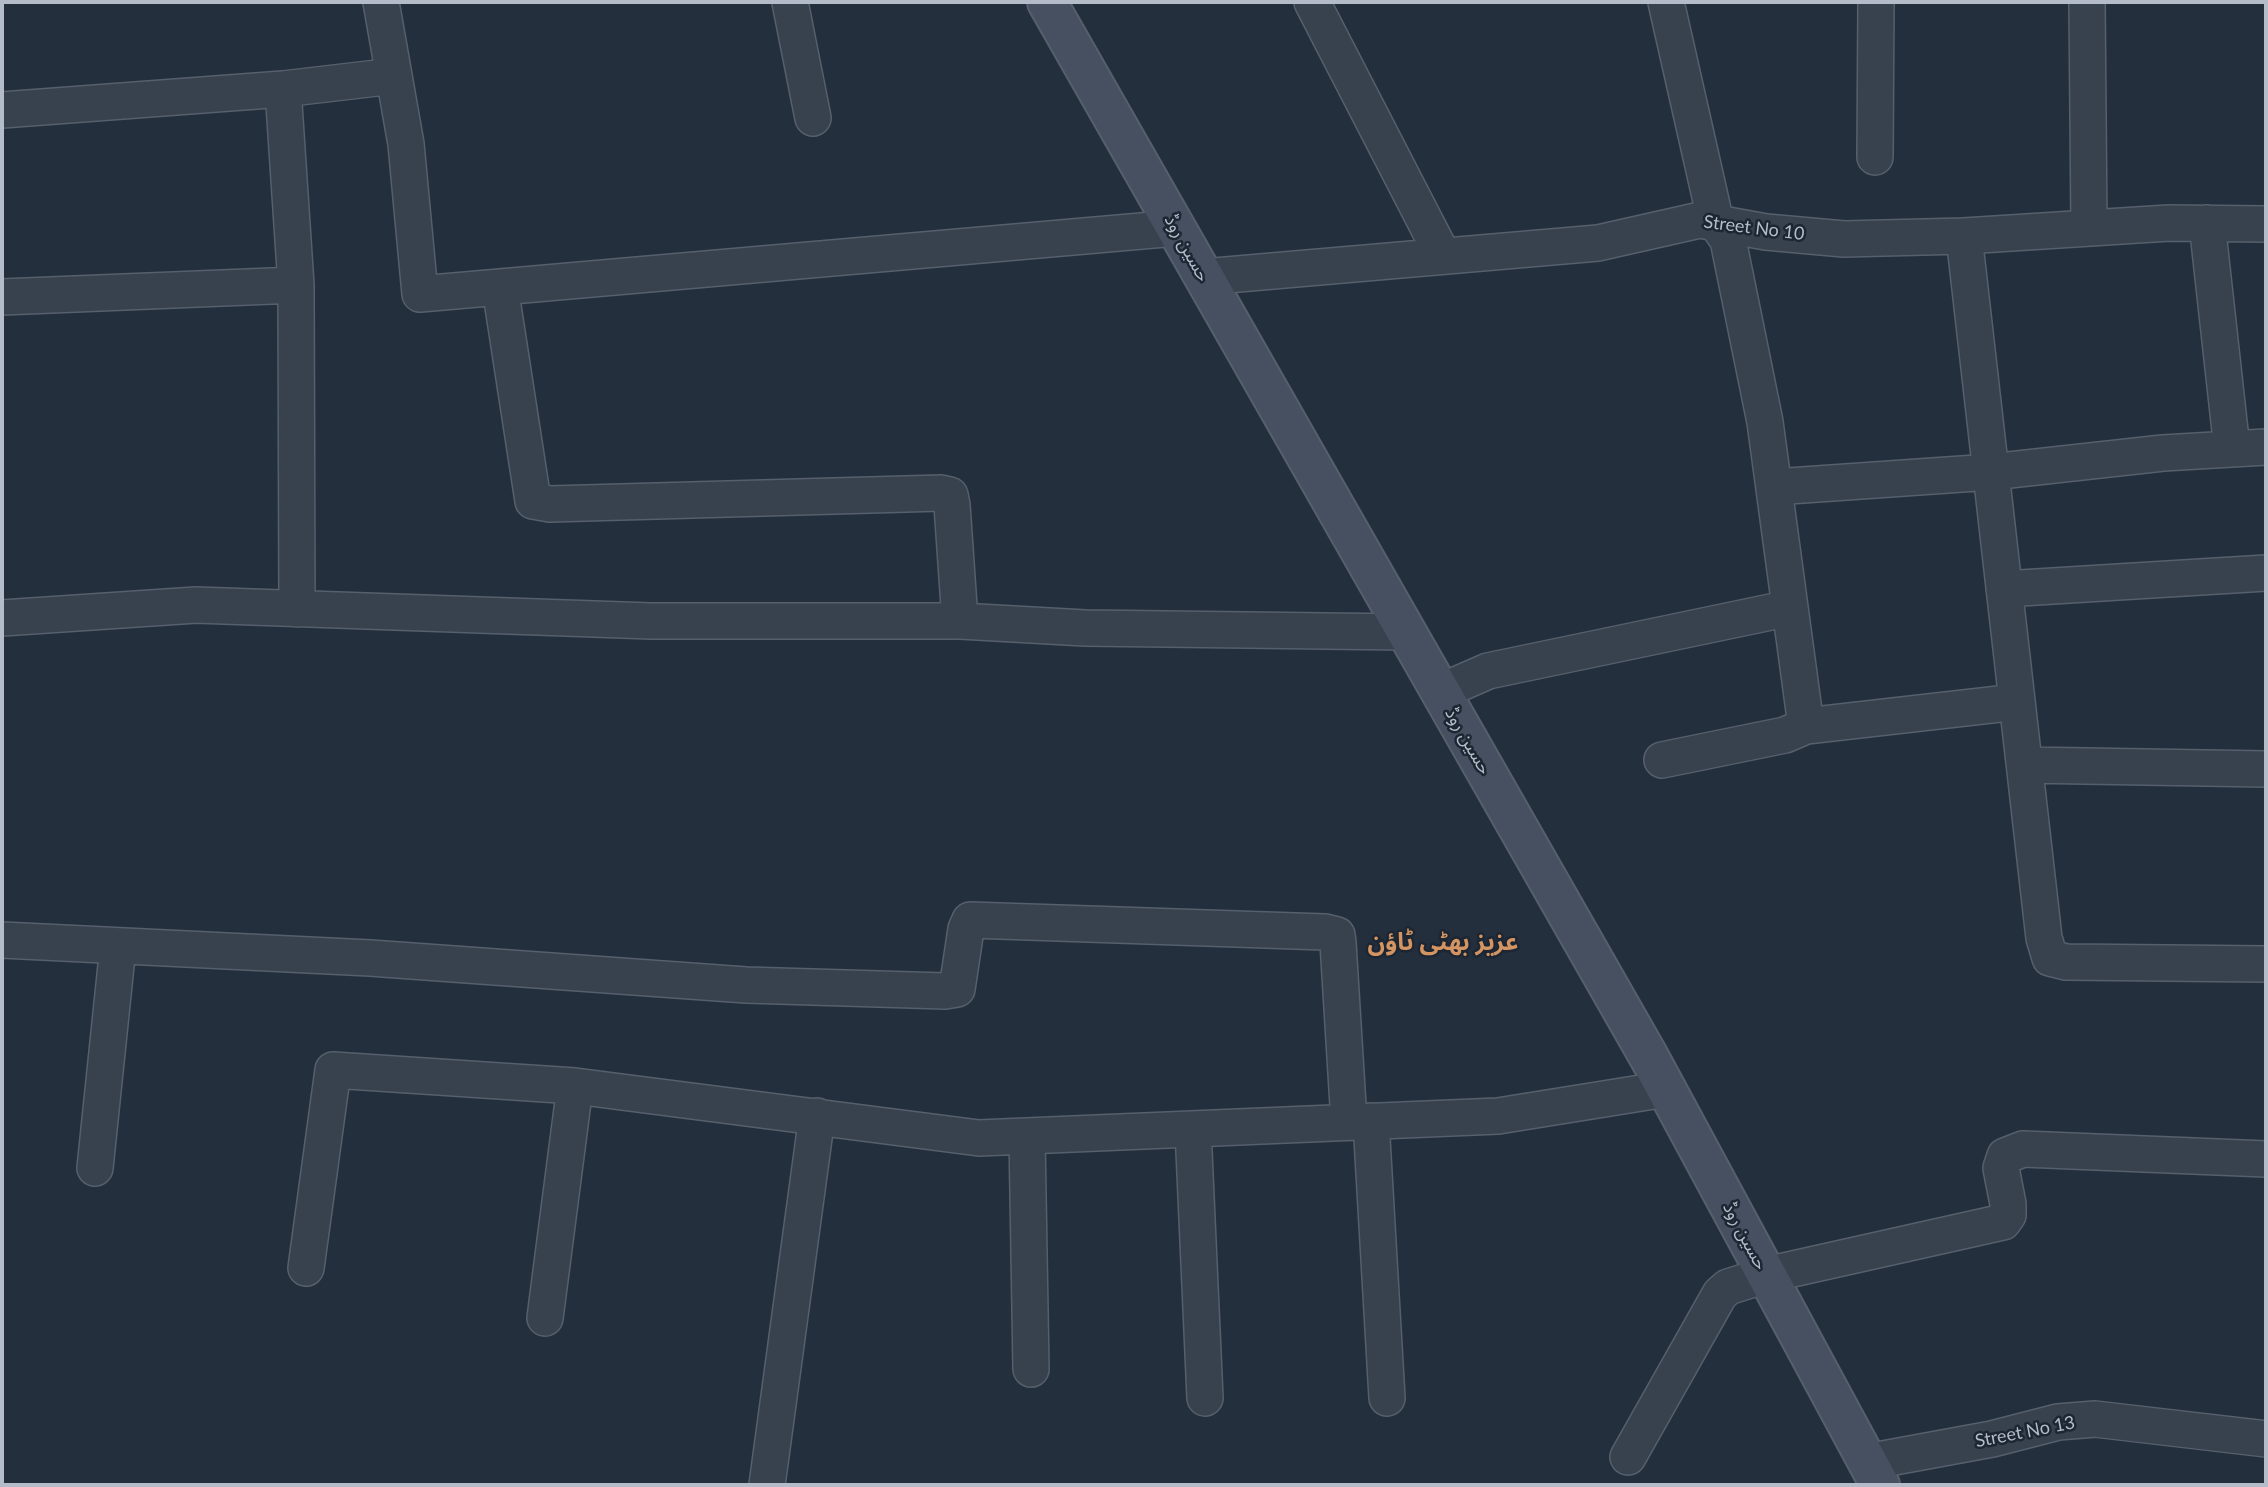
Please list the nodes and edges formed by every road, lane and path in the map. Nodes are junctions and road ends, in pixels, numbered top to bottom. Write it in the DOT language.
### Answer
graph roads {
  1 [pos="381,2"];
  2 [pos="790,2"];
  3 [pos="1046,2"];
  4 [pos="1312,2"];
  5 [pos="1666,2"];
  6 [pos="1875,2"];
  7 [pos="2087,2"];
  8 [pos="394,76"];
  9 [pos="283,89"];
  10 [pos="2,110"];
  11 [pos="813,118"];
  12 [pos="1875,157"];
  13 [pos="1716,223"];
  14 [pos="2207,223"];
  15 [pos="2266,224"];
  16 [pos="1176,228"];
  17 [pos="2089,228"];
  18 [pos="1964,236"];
  19 [pos="1443,256"];
  20 [pos="1203,277"];
  21 [pos="296,285"];
  22 [pos="500,287"];
  23 [pos="2,297"];
  24 [pos="2266,447"];
  25 [pos="2232,449"];
  26 [pos="1991,472"];
  27 [pos="1774,487"];
  28 [pos="2266,573"];
  29 [pos="2004,589"];
  30 [pos="1790,607"];
  31 [pos="297,609"];
  32 [pos="2,618"];
  33 [pos="960,621"];
  34 [pos="1406,632"];
  35 [pos="1440,692"];
  36 [pos="2017,702"];
  37 [pos="1806,726"];
  38 [pos="1662,760"];
  39 [pos="2025,765"];
  40 [pos="2266,769"];
  41 [pos="2,940"];
  42 [pos="118,946"];
  43 [pos="2266,964"];
  44 [pos="575,1086"];
  45 [pos="1666,1089"];
  46 [pos="817,1116"];
  47 [pos="1360,1122"];
  48 [pos="1193,1129"];
  49 [pos="1027,1136"];
  50 [pos="2266,1159"];
  51 [pos="95,1168"];
  52 [pos="306,1268"];
  53 [pos="1766,1275"];
  54 [pos="545,1318"];
  55 [pos="1031,1369"];
  56 [pos="1205,1398"];
  57 [pos="1387,1398"];
  58 [pos="2266,1438"];
  59 [pos="1628,1457"];
  60 [pos="1874,1474"];
  61 [pos="767,1485"];
  1 -- 8 [label="street"];
  2 -- 11 [label="street"];
  3 -- 16 [label="street, حسین روڈ"];
  4 -- 19 [label="street"];
  5 -- 13 [label="street"];
  6 -- 12 [label="street"];
  7 -- 17 [label="street"];
  8 -- 9 [label="street"];
  8 -- 22 [label="street"];
  9 -- 10 [label="street"];
  9 -- 21 [label="street"];
  13 -- 18 [label="street, Street No 10"];
  13 -- 19 [label="street, Street No 10"];
  13 -- 27 [label="street"];
  14 -- 15 [label="street, Street No 10"];
  14 -- 17 [label="street, Street No 10"];
  14 -- 25 [label="street"];
  16 -- 20 [label="street, حسین روڈ"];
  16 -- 22 [label="street"];
  17 -- 18 [label="street, Street No 10"];
  18 -- 26 [label="street"];
  19 -- 20 [label="street, Street No 10"];
  20 -- 34 [label="street, حسین روڈ"];
  21 -- 23 [label="street"];
  21 -- 31 [label="street"];
  22 -- 33 [label="street"];
  24 -- 25 [label="street"];
  25 -- 26 [label="street"];
  26 -- 27 [label="street"];
  26 -- 29 [label="street"];
  27 -- 30 [label="street"];
  28 -- 29 [label="street"];
  29 -- 36 [label="street"];
  30 -- 35 [label="street"];
  30 -- 37 [label="street"];
  31 -- 32 [label="street"];
  31 -- 33 [label="street"];
  33 -- 34 [label="street"];
  34 -- 35 [label="street, حسین روڈ"];
  35 -- 45 [label="street, حسین روڈ"];
  36 -- 37 [label="street"];
  36 -- 39 [label="street"];
  37 -- 38 [label="street"];
  39 -- 40 [label="street"];
  39 -- 43 [label="street"];
  41 -- 42 [label="street"];
  42 -- 47 [label="street"];
  42 -- 51 [label="street"];
  44 -- 46 [label="street"];
  44 -- 52 [label="street"];
  44 -- 54 [label="street"];
  45 -- 47 [label="street"];
  45 -- 53 [label="street, حسین روڈ"];
  46 -- 49 [label="street"];
  46 -- 61 [label="street"];
  47 -- 48 [label="street"];
  47 -- 57 [label="street"];
  48 -- 49 [label="street"];
  48 -- 56 [label="street"];
  49 -- 55 [label="street"];
  50 -- 53 [label="street"];
  53 -- 59 [label="street"];
  53 -- 60 [label="street, حسین روڈ"];
  58 -- 60 [label="street, Street No 13"];
}
